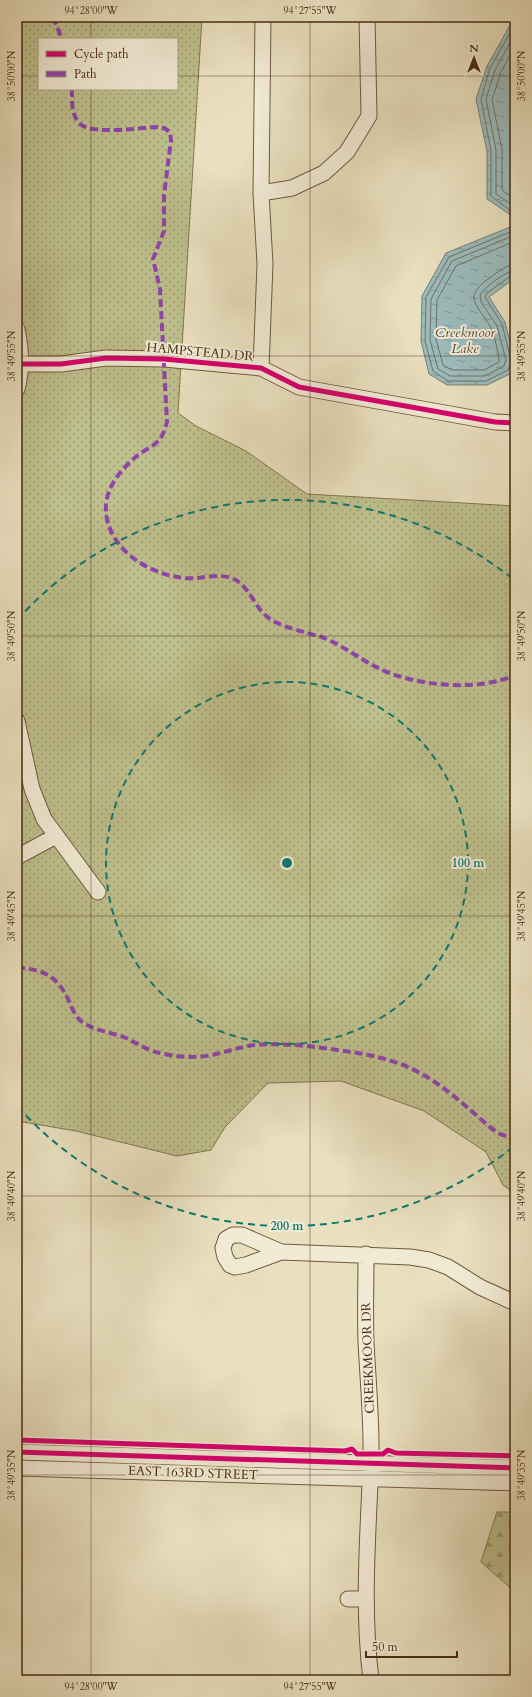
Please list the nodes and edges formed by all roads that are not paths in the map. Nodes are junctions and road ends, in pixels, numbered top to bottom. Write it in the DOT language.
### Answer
graph roads {
  1 [pos="263,17"];
  2 [pos="367,17"];
  3 [pos="261,193"];
  4 [pos="17,329"];
  5 [pos="20,364"];
  6 [pos="261,368"];
  7 [pos="17,389"];
  8 [pos="515,423"];
  9 [pos="17,721"];
  10 [pos="56,836"];
  11 [pos="17,857"];
  12 [pos="98,892"];
  13 [pos="281,1252"];
  14 [pos="366,1254"];
  15 [pos="515,1303"];
  16 [pos="17,1452"];
  17 [pos="371,1462"];
  18 [pos="17,1468"];
  19 [pos="515,1468"];
  20 [pos="370,1478"];
  21 [pos="515,1483"];
  22 [pos="348,1599"];
  23 [pos="366,1599"];
  24 [pos="371,1680"];
  1 -- 3 [label="street"];
  2 -- 3 [label="street"];
  3 -- 6 [label="street"];
  4 -- 5 [label="street"];
  5 -- 6 [label="street, HAMPSTEAD DR"];
  5 -- 7 [label="street"];
  6 -- 8 [label="street, HAMPSTEAD DR"];
  9 -- 10 [label="street"];
  10 -- 11 [label="street"];
  10 -- 12 [label="street"];
  13 -- 14 [label="street"];
  14 -- 15 [label="street"];
  14 -- 17 [label="street, CREEKMOOR DR"];
  16 -- 17 [label="street, EAST 163RD STREET"];
  17 -- 19 [label="street, EAST 163RD STREET"];
  17 -- 20 [label="street, CREEKMOOR DR"];
  18 -- 20 [label="street, EAST 163RD STREET"];
  20 -- 21 [label="street, EAST 163RD STREET"];
  20 -- 23 [label="street, CREEKMOOR DR"];
  22 -- 23 [label="street"];
  23 -- 24 [label="street, CREEKMOOR DR"];
}
